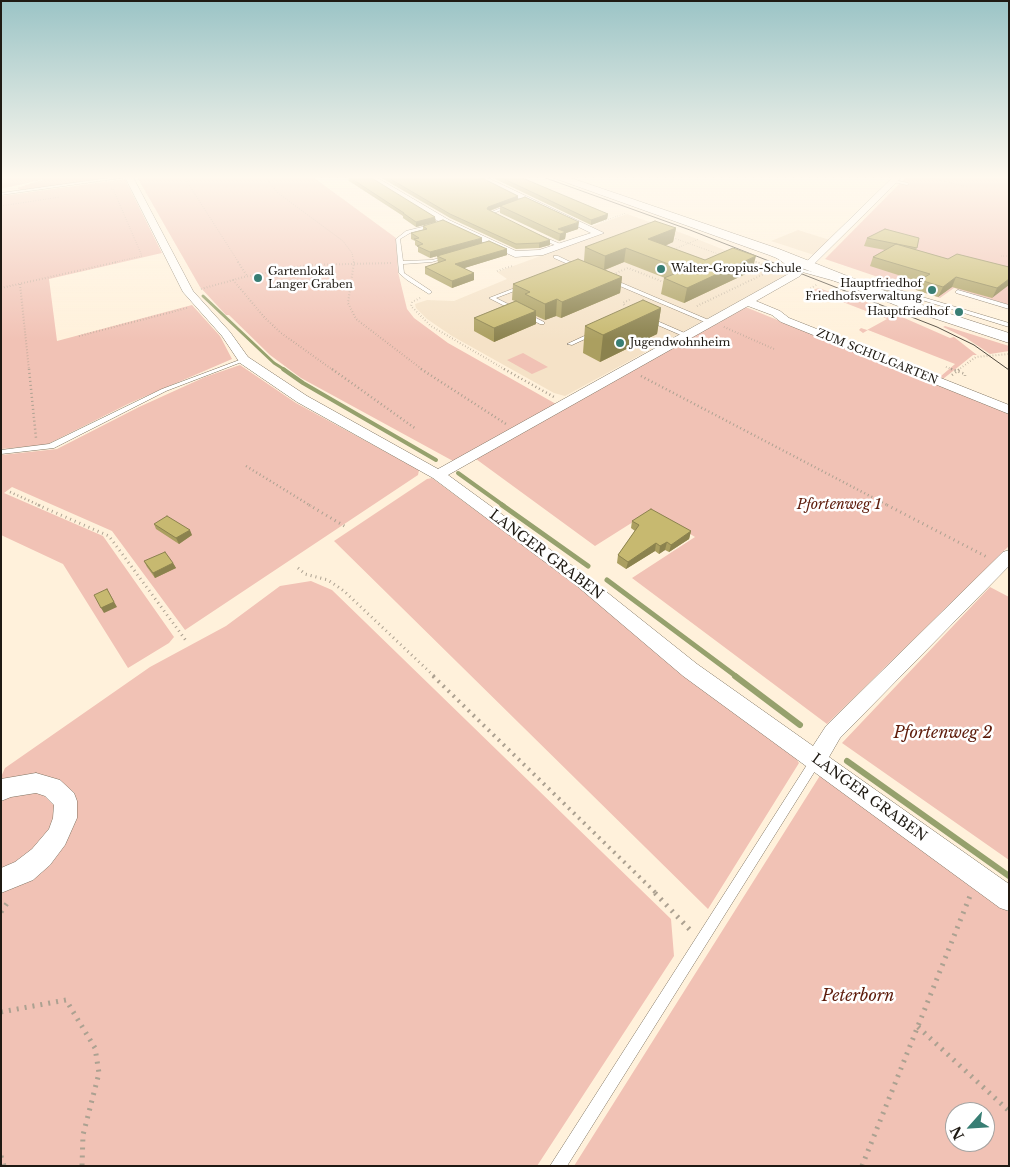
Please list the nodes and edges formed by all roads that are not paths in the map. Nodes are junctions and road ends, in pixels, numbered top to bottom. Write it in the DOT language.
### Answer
graph roads {
  1 [pos="156,231"];
  2 [pos="413,231"];
  3 [pos="463,231"];
  4 [pos="595,231"];
  5 [pos="714,231"];
  6 [pos="839,231"];
  7 [pos="536,234"];
  8 [pos="562,246"];
  9 [pos="450,256"];
  10 [pos="556,258"];
  11 [pos="401,263"];
  12 [pos="576,266"];
  13 [pos="567,269"];
  14 [pos="583,269"];
  15 [pos="799,271"];
  16 [pos="604,278"];
  17 [pos="852,283"];
  18 [pos="525,285"];
  19 [pos="430,292"];
  20 [pos="958,292"];
  21 [pos="746,301"];
  22 [pos="1009,307"];
  23 [pos="644,317"];
  24 [pos="709,322"];
  25 [pos="542,323"];
  26 [pos="1009,326"];
  27 [pos="604,329"];
  28 [pos="685,335"];
  29 [pos="1009,338"];
  30 [pos="570,344"];
  31 [pos="244,360"];
  32 [pos="1009,410"];
  33 [pos="1,452"];
  34 [pos="438,475"];
  35 [pos="1005,560"];
  36 [pos="816,760"];
  37 [pos="1,791"];
  38 [pos="1,881"];
  39 [pos="1009,899"];
  40 [pos="558,1166"];
  1 -- 31 [label="street, LANGER GRABEN"];
  2 -- 11 [label="lane"];
  3 -- 8 [label="street"];
  4 -- 8 [label="street"];
  5 -- 15 [label="main road"];
  6 -- 15 [label="street"];
  7 -- 8 [label="lane"];
  9 -- 11 [label="lane"];
  10 -- 12 [label="lane"];
  11 -- 19 [label="lane"];
  12 -- 13 [label="lane"];
  12 -- 14 [label="lane"];
  15 -- 17 [label="main road"];
  15 -- 21 [label="street"];
  16 -- 24 [label="lane"];
  17 -- 26 [label="lane"];
  17 -- 29 [label="main road"];
  18 -- 25 [label="lane"];
  20 -- 22 [label="lane"];
  21 -- 24 [label="street"];
  21 -- 32 [label="street, ZUM SCHULGARTEN"];
  23 -- 28 [label="lane"];
  24 -- 28 [label="street"];
  27 -- 30 [label="lane"];
  28 -- 34 [label="street"];
  31 -- 33 [label="lane"];
  31 -- 34 [label="street, LANGER GRABEN"];
  34 -- 36 [label="street, LANGER GRABEN"];
  35 -- 36 [label="street"];
  36 -- 39 [label="street, LANGER GRABEN"];
  36 -- 40 [label="lane"];
  37 -- 38 [label="street"];
}
